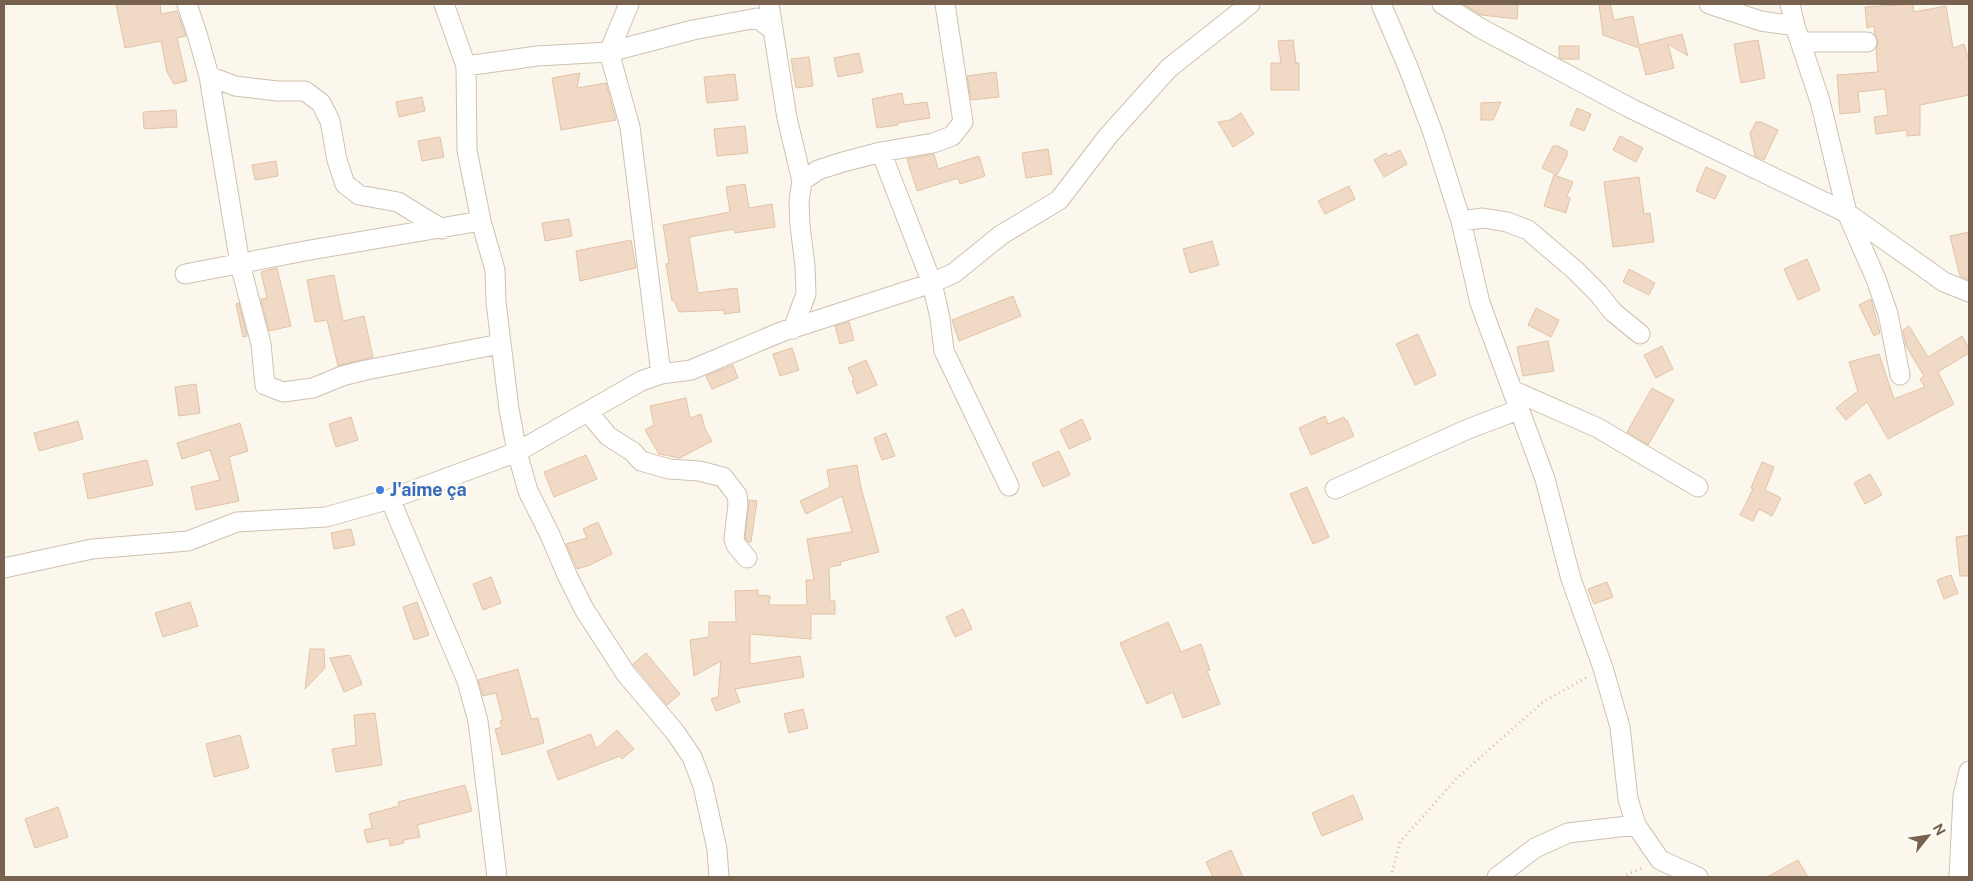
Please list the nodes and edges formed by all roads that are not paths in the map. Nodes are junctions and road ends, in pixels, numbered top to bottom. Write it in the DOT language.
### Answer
graph roads {
  1 [pos="186,4"];
  2 [pos="444,4"];
  3 [pos="629,4"];
  4 [pos="769,4"];
  5 [pos="945,4"];
  6 [pos="1250,4"];
  7 [pos="1381,4"];
  8 [pos="1442,4"];
  9 [pos="1709,4"];
  10 [pos="1790,4"];
  11 [pos="772,29"];
  12 [pos="1797,34"];
  13 [pos="1867,42"];
  14 [pos="609,52"];
  15 [pos="466,66"];
  16 [pos="209,76"];
  17 [pos="881,152"];
  18 [pos="802,181"];
  19 [pos="1847,212"];
  20 [pos="481,221"];
  21 [pos="1461,221"];
  22 [pos="442,229"];
  23 [pos="240,264"];
  24 [pos="185,274"];
  25 [pos="932,283"];
  26 [pos="1969,292"];
  27 [pos="793,329"];
  28 [pos="1640,334"];
  29 [pos="500,344"];
  30 [pos="661,374"];
  31 [pos="1900,375"];
  32 [pos="1512,390"];
  33 [pos="1518,410"];
  34 [pos="588,412"];
  35 [pos="517,452"];
  36 [pos="1009,486"];
  37 [pos="1698,487"];
  38 [pos="1336,490"];
  39 [pos="390,499"];
  40 [pos="747,558"];
  41 [pos="4,568"];
  42 [pos="1969,772"];
  43 [pos="1636,825"];
  44 [pos="497,877"];
  45 [pos="719,877"];
  46 [pos="1497,877"];
  47 [pos="1698,877"];
  48 [pos="1959,877"];
  1 -- 16 [label="street"];
  2 -- 15 [label="street"];
  3 -- 14 [label="street"];
  4 -- 11 [label="street"];
  5 -- 17 [label="street"];
  6 -- 25 [label="street"];
  7 -- 21 [label="street"];
  8 -- 19 [label="street"];
  9 -- 12 [label="street"];
  10 -- 12 [label="street"];
  11 -- 14 [label="street"];
  11 -- 18 [label="street"];
  12 -- 13 [label="street"];
  12 -- 19 [label="street"];
  14 -- 15 [label="street"];
  14 -- 30 [label="street"];
  15 -- 20 [label="street"];
  16 -- 22 [label="street"];
  16 -- 23 [label="street"];
  17 -- 18 [label="street"];
  17 -- 25 [label="street"];
  18 -- 27 [label="street"];
  19 -- 26 [label="street"];
  19 -- 31 [label="street"];
  20 -- 22 [label="street"];
  20 -- 29 [label="street"];
  21 -- 28 [label="street"];
  21 -- 32 [label="street"];
  22 -- 23 [label="street"];
  23 -- 24 [label="street"];
  23 -- 29 [label="street"];
  25 -- 27 [label="street"];
  25 -- 36 [label="street"];
  27 -- 30 [label="street"];
  29 -- 35 [label="street"];
  30 -- 34 [label="street"];
  32 -- 33 [label="street"];
  32 -- 37 [label="street"];
  33 -- 38 [label="street"];
  33 -- 43 [label="street"];
  34 -- 35 [label="street"];
  34 -- 40 [label="street"];
  35 -- 39 [label="street"];
  35 -- 45 [label="street"];
  39 -- 41 [label="street"];
  39 -- 44 [label="street"];
  42 -- 48 [label="street"];
  43 -- 46 [label="street"];
  43 -- 47 [label="street"];
}
